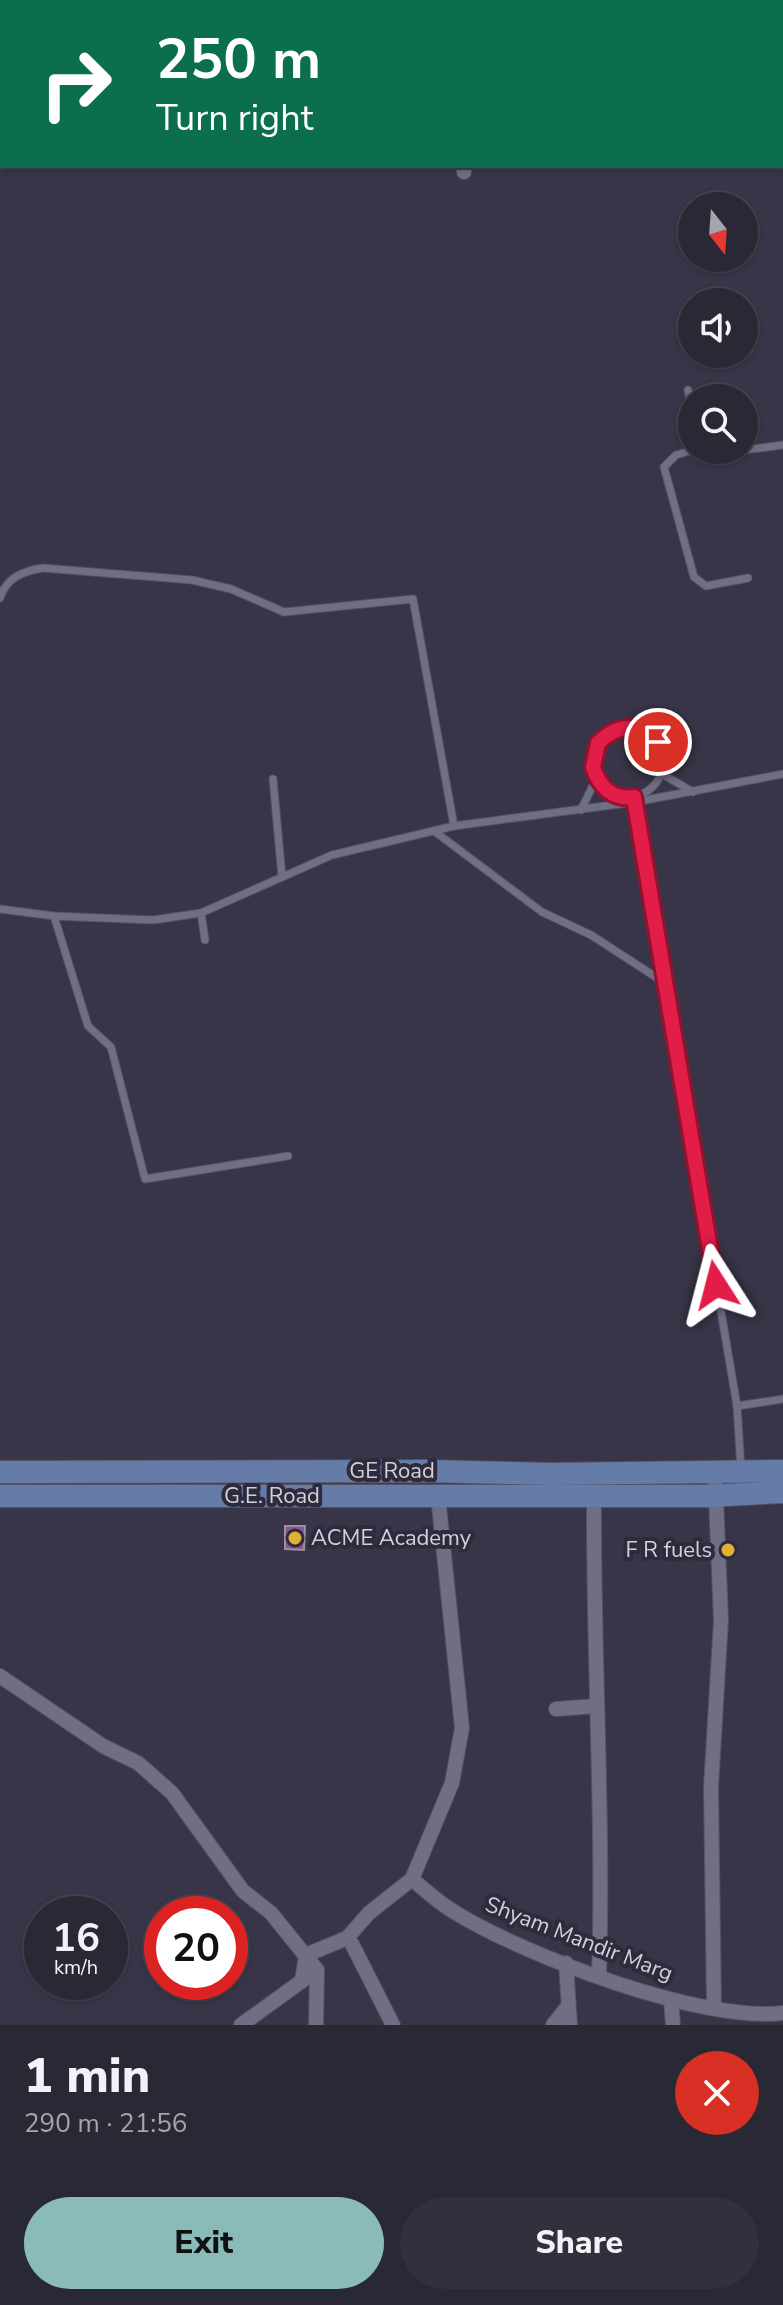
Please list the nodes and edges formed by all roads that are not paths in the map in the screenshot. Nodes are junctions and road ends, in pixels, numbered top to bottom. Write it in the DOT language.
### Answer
graph roads {
  1 [pos="783,445"];
  2 [pos="758,448"];
  3 [pos="678,454"];
  4 [pos="748,578"];
  5 [pos="0,598"];
  6 [pos="662,774"];
  7 [pos="783,774"];
  8 [pos="273,779"];
  9 [pos="596,779"];
  10 [pos="693,792"];
  11 [pos="634,800"];
  12 [pos="581,810"];
  13 [pos="454,826"];
  14 [pos="434,831"];
  15 [pos="282,877"];
  16 [pos="0,909"];
  17 [pos="201,913"];
  18 [pos="54,916"];
  19 [pos="205,940"];
  20 [pos="665,983"];
  21 [pos="288,1156"];
  22 [pos="783,1399"];
  23 [pos="737,1406"];
  24 [pos="783,1471"];
  25 [pos="0,1472"];
  26 [pos="742,1472"];
  27 [pos="714,1484"];
  28 [pos="783,1492"];
  29 [pos="594,1495"];
  30 [pos="0,1496"];
  31 [pos="438,1496"];
  32 [pos="0,1676"];
  33 [pos="597,1706"];
  34 [pos="556,1709"];
  35 [pos="412,1879"];
  36 [pos="352,1944"];
  37 [pos="306,1957"];
  38 [pos="566,1963"];
  39 [pos="317,1970"];
  40 [pos="599,1976"];
  41 [pos="303,1980"];
  42 [pos="671,2000"];
  43 [pos="568,2006"];
  44 [pos="714,2008"];
  45 [pos="779,2017"];
  46 [pos="241,2025"];
  47 [pos="316,2025"];
  48 [pos="393,2025"];
  49 [pos="553,2025"];
  50 [pos="570,2025"];
  51 [pos="673,2025"];
  1 -- 2 [label="lane"];
  3 -- 4 [label="lane"];
  5 -- 13 [label="lane"];
  6 -- 9 [label="lane"];
  6 -- 10 [label="lane"];
  6 -- 11 [label="lane"];
  7 -- 10 [label="lane"];
  8 -- 15 [label="lane"];
  9 -- 11 [label="lane"];
  9 -- 12 [label="lane"];
  10 -- 11 [label="lane"];
  11 -- 12 [label="lane"];
  11 -- 20 [label="lane"];
  12 -- 13 [label="lane"];
  13 -- 14 [label="lane"];
  14 -- 15 [label="lane"];
  14 -- 20 [label="lane"];
  15 -- 17 [label="lane"];
  16 -- 18 [label="lane"];
  17 -- 18 [label="lane"];
  17 -- 19 [label="lane"];
  18 -- 21 [label="lane"];
  20 -- 23 [label="lane"];
  22 -- 23 [label="lane"];
  23 -- 26 [label="lane"];
  24 -- 26 [label="main road, GE Road"];
  25 -- 27 [label="main road, GE Road"];
  26 -- 27 [label="main road, GE Road"];
  27 -- 28 [label="main road, G.E. Road"];
  27 -- 29 [label="main road, G.E. Road"];
  27 -- 44 [label="street"];
  29 -- 31 [label="main road, G.E. Road"];
  29 -- 33 [label="street"];
  30 -- 31 [label="main road, G.E. Road"];
  31 -- 35 [label="street"];
  32 -- 37 [label="street"];
  33 -- 34 [label="street"];
  33 -- 40 [label="street"];
  35 -- 37 [label="street"];
  35 -- 38 [label="street, Shyam Mandir Marg"];
  36 -- 48 [label="street"];
  37 -- 39 [label="street"];
  37 -- 41 [label="street"];
  38 -- 40 [label="street, Shyam Mandir Marg"];
  38 -- 43 [label="street"];
  39 -- 41 [label="street"];
  39 -- 47 [label="street"];
  40 -- 42 [label="street, Shyam Mandir Marg"];
  41 -- 46 [label="street"];
  42 -- 44 [label="street, Shyam Mandir Marg"];
  42 -- 51 [label="street"];
  43 -- 49 [label="street"];
  43 -- 50 [label="street"];
  44 -- 45 [label="street, Shyam Mandir Marg"];
}
